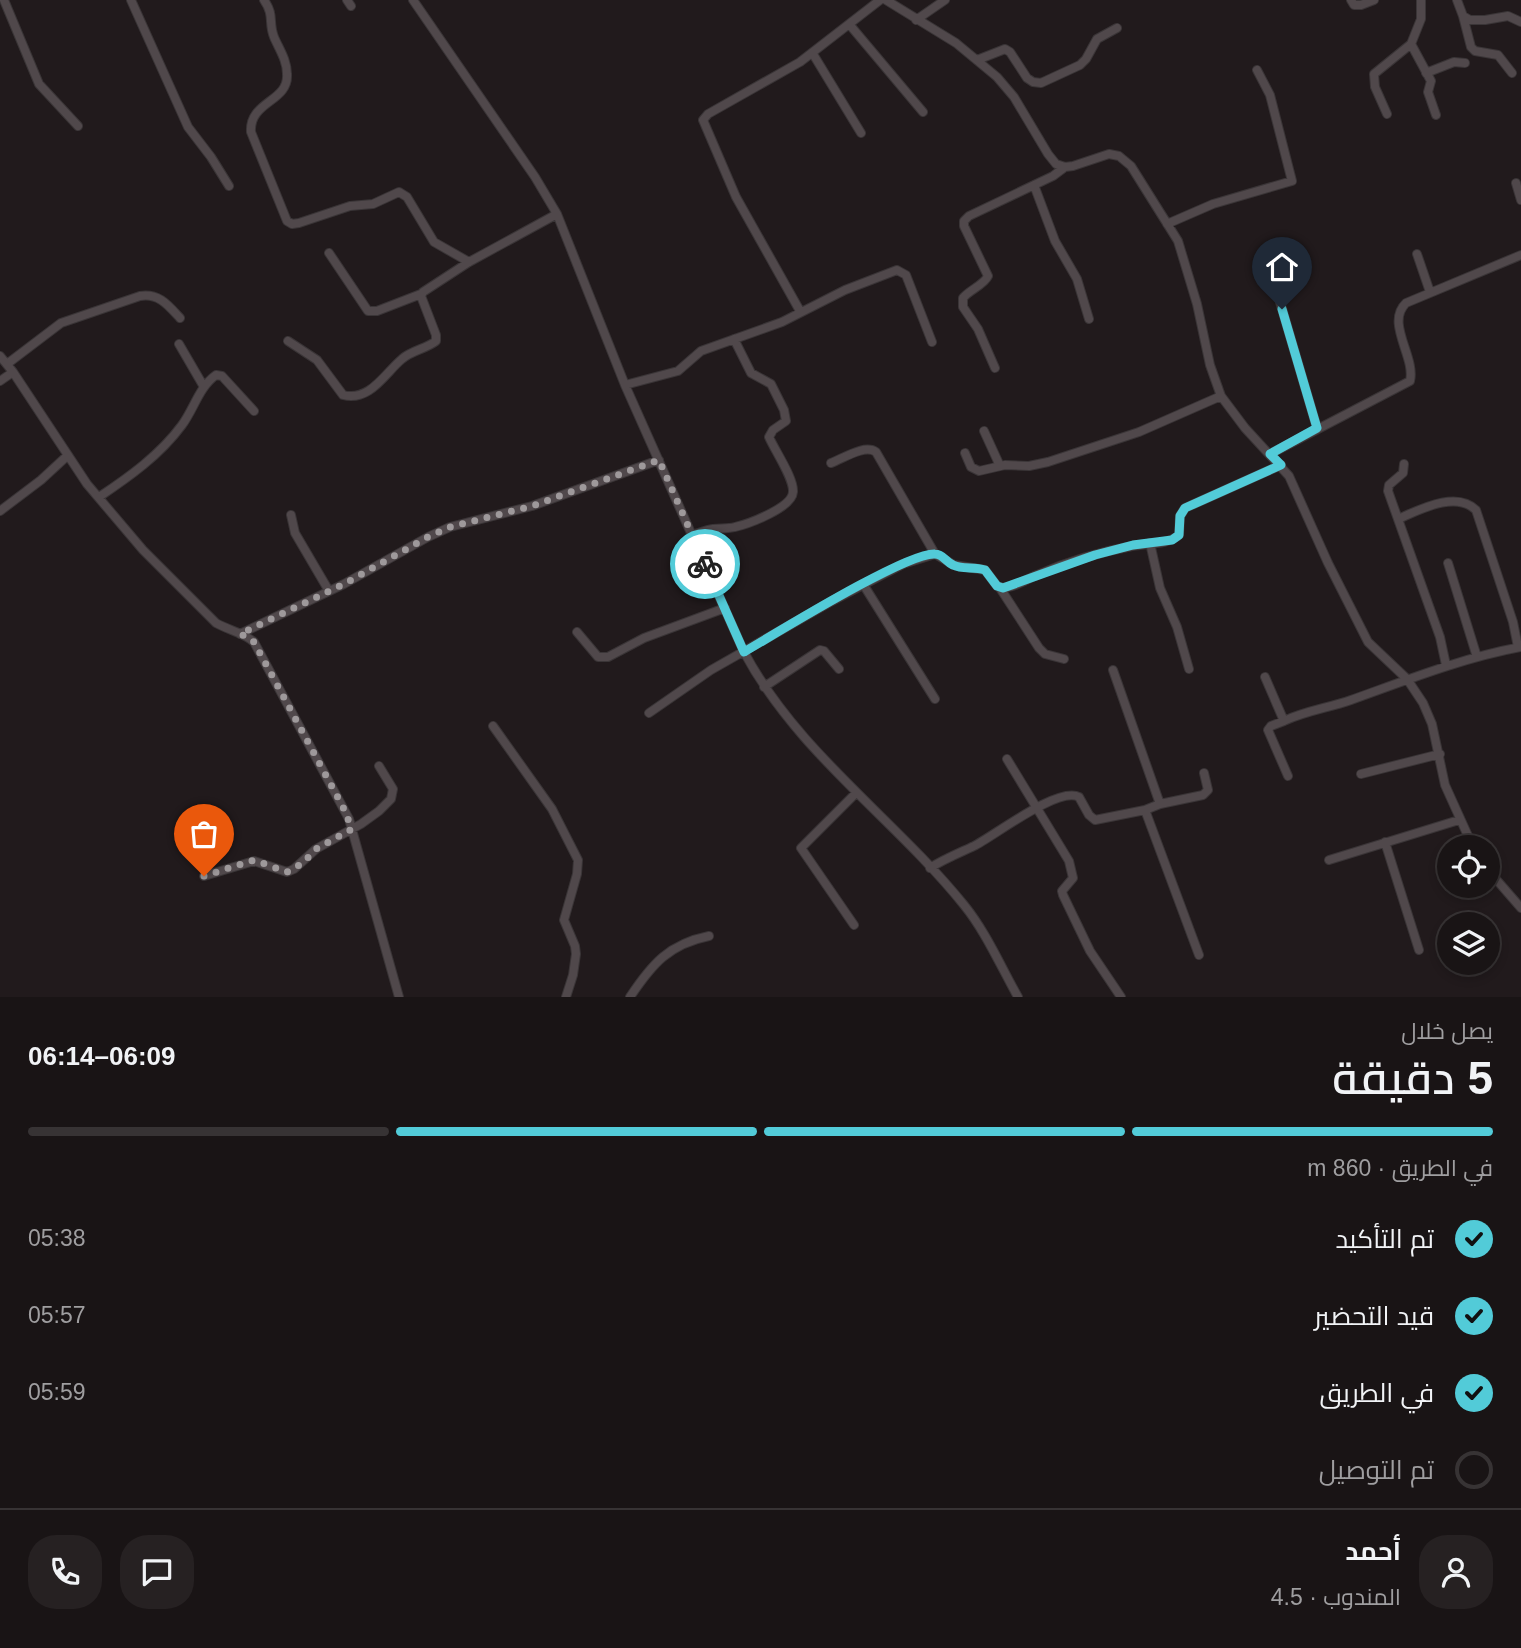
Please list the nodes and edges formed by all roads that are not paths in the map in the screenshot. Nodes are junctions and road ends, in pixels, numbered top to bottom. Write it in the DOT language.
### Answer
graph roads {
  1 [pos="4,0"];
  2 [pos="131,0"];
  3 [pos="264,0"];
  4 [pos="413,0"];
  5 [pos="880,0"];
  6 [pos="886,0"];
  7 [pos="945,0"];
  8 [pos="1351,0"];
  9 [pos="1374,0"];
  10 [pos="1420,0"];
  11 [pos="1457,0"];
  12 [pos="1463,16"];
  13 [pos="916,20"];
  14 [pos="1521,22"];
  15 [pos="849,24"];
  16 [pos="1117,28"];
  17 [pos="1411,44"];
  18 [pos="813,54"];
  19 [pos="977,60"];
  20 [pos="1465,63"];
  21 [pos="1258,70"];
  22 [pos="1426,73"];
  23 [pos="1512,73"];
  24 [pos="923,112"];
  25 [pos="1387,114"];
  26 [pos="1436,115"];
  27 [pos="78,126"];
  28 [pos="861,133"];
  29 [pos="1065,167"];
  30 [pos="1516,183"];
  31 [pos="1034,185"];
  32 [pos="229,186"];
  33 [pos="1521,200"];
  34 [pos="557,214"];
  35 [pos="1167,224"];
  36 [pos="329,253"];
  37 [pos="1418,254"];
  38 [pos="1521,255"];
  39 [pos="469,262"];
  40 [pos="1275,285"];
  41 [pos="1430,292"];
  42 [pos="421,294"];
  43 [pos="800,311"];
  44 [pos="180,318"];
  45 [pos="1089,319"];
  46 [pos="734,339"];
  47 [pos="288,341"];
  48 [pos="932,342"];
  49 [pos="179,344"];
  50 [pos="0,356"];
  51 [pos="6,364"];
  52 [pos="995,369"];
  53 [pos="13,372"];
  54 [pos="0,381"];
  55 [pos="625,385"];
  56 [pos="204,387"];
  57 [pos="1221,396"];
  58 [pos="254,411"];
  59 [pos="1317,428"];
  60 [pos="984,431"];
  61 [pos="965,453"];
  62 [pos="1270,454"];
  63 [pos="67,456"];
  64 [pos="659,460"];
  65 [pos="831,463"];
  66 [pos="1404,464"];
  67 [pos="1281,465"];
  68 [pos="1000,466"];
  69 [pos="99,498"];
  70 [pos="0,511"];
  71 [pos="290,515"];
  72 [pos="1398,519"];
  73 [pos="692,535"];
  74 [pos="1150,543"];
  75 [pos="935,554"];
  76 [pos="1448,564"];
  77 [pos="863,584"];
  78 [pos="1000,588"];
  79 [pos="329,591"];
  80 [pos="725,608"];
  81 [pos="578,632"];
  82 [pos="240,634"];
  83 [pos="1519,647"];
  84 [pos="744,652"];
  85 [pos="1477,657"];
  86 [pos="1064,659"];
  87 [pos="1446,665"];
  88 [pos="839,669"];
  89 [pos="1113,670"];
  90 [pos="1189,670"];
  91 [pos="1265,677"];
  92 [pos="1407,679"];
  93 [pos="764,687"];
  94 [pos="935,699"];
  95 [pos="649,713"];
  96 [pos="1284,721"];
  97 [pos="493,726"];
  98 [pos="1440,754"];
  99 [pos="1007,759"];
  100 [pos="379,766"];
  101 [pos="1204,773"];
  102 [pos="1361,774"];
  103 [pos="1288,776"];
  104 [pos="856,793"];
  105 [pos="1160,804"];
  106 [pos="1036,808"];
  107 [pos="1145,810"];
  108 [pos="1459,820"];
  109 [pos="352,829"];
  110 [pos="1467,835"];
  111 [pos="1385,842"];
  112 [pos="1329,860"];
  113 [pos="930,868"];
  114 [pos="204,876"];
  115 [pos="1500,884"];
  116 [pos="1521,908"];
  117 [pos="854,925"];
  118 [pos="709,936"];
  119 [pos="1419,950"];
  120 [pos="1199,955"];
  121 [pos="399,997"];
  122 [pos="566,997"];
  123 [pos="630,997"];
  124 [pos="1018,997"];
  125 [pos="1121,997"];
  1 -- 27 [label="street"];
  2 -- 32 [label="street"];
  3 -- 39 [label="street"];
  4 -- 34 [label="street"];
  5 -- 15 [label="street"];
  6 -- 13 [label="street"];
  7 -- 13 [label="street"];
  8 -- 9 [label="street"];
  10 -- 17 [label="street"];
  11 -- 12 [label="street"];
  12 -- 14 [label="street"];
  12 -- 23 [label="street"];
  13 -- 19 [label="street"];
  15 -- 18 [label="street"];
  15 -- 24 [label="street"];
  16 -- 19 [label="street"];
  17 -- 22 [label="street"];
  17 -- 25 [label="street"];
  18 -- 28 [label="street"];
  18 -- 43 [label="street"];
  19 -- 29 [label="street"];
  20 -- 22 [label="street"];
  21 -- 35 [label="street"];
  22 -- 26 [label="street"];
  29 -- 31 [label="street"];
  29 -- 35 [label="street"];
  30 -- 33 [label="street"];
  31 -- 45 [label="street"];
  31 -- 52 [label="street"];
  34 -- 39 [label="street"];
  34 -- 55 [label="street"];
  35 -- 57 [label="street"];
  36 -- 42 [label="street"];
  37 -- 41 [label="street"];
  38 -- 41 [label="street"];
  39 -- 42 [label="street"];
  40 -- 59 [label="street"];
  41 -- 59 [label="street"];
  42 -- 47 [label="street"];
  43 -- 46 [label="street"];
  43 -- 48 [label="street"];
  44 -- 51 [label="street"];
  46 -- 55 [label="street"];
  46 -- 73 [label="street"];
  49 -- 56 [label="street"];
  50 -- 51 [label="street"];
  51 -- 53 [label="street"];
  53 -- 54 [label="street"];
  53 -- 63 [label="street"];
  55 -- 64 [label="street"];
  56 -- 58 [label="street"];
  56 -- 69 [label="street"];
  57 -- 62 [label="street"];
  57 -- 68 [label="street"];
  59 -- 62 [label="street"];
  60 -- 68 [label="street"];
  61 -- 68 [label="street"];
  62 -- 67 [label="street"];
  63 -- 69 [label="street"];
  63 -- 70 [label="street"];
  64 -- 73 [label="street"];
  64 -- 79 [label="street"];
  65 -- 75 [label="street"];
  66 -- 72 [label="street"];
  67 -- 74 [label="street"];
  67 -- 92 [label="street"];
  69 -- 82 [label="street"];
  71 -- 79 [label="street"];
  72 -- 83 [label="street"];
  72 -- 87 [label="street"];
  73 -- 80 [label="street"];
  74 -- 78 [label="street"];
  74 -- 90 [label="street"];
  75 -- 77 [label="street"];
  75 -- 78 [label="street"];
  76 -- 85 [label="street"];
  77 -- 84 [label="street"];
  77 -- 94 [label="street"];
  78 -- 86 [label="street"];
  79 -- 82 [label="street"];
  80 -- 81 [label="street"];
  80 -- 84 [label="street"];
  82 -- 109 [label="street"];
  83 -- 85 [label="street"];
  84 -- 93 [label="street"];
  84 -- 95 [label="street"];
  85 -- 87 [label="street"];
  87 -- 92 [label="street"];
  88 -- 93 [label="street"];
  89 -- 105 [label="street"];
  91 -- 96 [label="street"];
  92 -- 96 [label="street"];
  92 -- 98 [label="street"];
  93 -- 104 [label="street"];
  96 -- 103 [label="street"];
  97 -- 122 [label="street"];
  98 -- 102 [label="street"];
  98 -- 108 [label="street"];
  99 -- 106 [label="street"];
  100 -- 109 [label="street"];
  101 -- 105 [label="street"];
  104 -- 113 [label="street"];
  104 -- 117 [label="street"];
  105 -- 107 [label="street"];
  106 -- 107 [label="street"];
  106 -- 113 [label="street"];
  106 -- 125 [label="street"];
  107 -- 120 [label="street"];
  108 -- 110 [label="street"];
  108 -- 111 [label="street"];
  109 -- 114 [label="street"];
  109 -- 121 [label="street"];
  111 -- 112 [label="street"];
  111 -- 119 [label="street"];
  113 -- 124 [label="street"];
  115 -- 116 [label="street"];
  118 -- 123 [label="street"];
}
